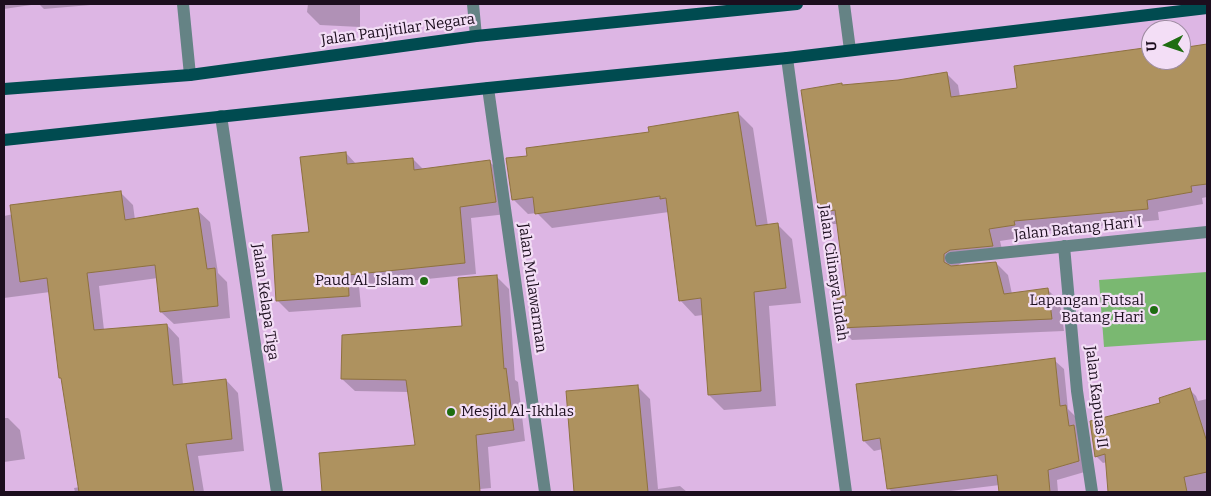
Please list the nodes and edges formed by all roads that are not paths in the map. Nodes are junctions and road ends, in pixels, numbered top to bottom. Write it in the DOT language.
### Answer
graph roads {
  1 [pos="183,4"];
  2 [pos="473,4"];
  3 [pos="798,4"];
  4 [pos="844,4"];
  5 [pos="1207,8"];
  6 [pos="476,36"];
  7 [pos="850,50"];
  8 [pos="787,58"];
  9 [pos="190,75"];
  10 [pos="488,88"];
  11 [pos="4,89"];
  12 [pos="221,116"];
  13 [pos="4,140"];
  14 [pos="1207,232"];
  15 [pos="1064,246"];
  16 [pos="951,258"];
  17 [pos="277,492"];
  18 [pos="545,492"];
  19 [pos="846,492"];
  20 [pos="1092,492"];
  1 -- 9 [label="street"];
  2 -- 6 [label="street"];
  3 -- 6 [label="main road, Jalan Panjitilar Negara"];
  4 -- 7 [label="street"];
  5 -- 7 [label="main road"];
  6 -- 9 [label="main road, Jalan Panjitilar Negara"];
  7 -- 8 [label="main road"];
  8 -- 10 [label="main road"];
  8 -- 19 [label="street, Jalan Cilinaya Indah"];
  9 -- 11 [label="main road, Jalan Panjitilar Negara"];
  10 -- 12 [label="main road"];
  10 -- 18 [label="street, Jalan Mulawarman"];
  12 -- 13 [label="main road"];
  12 -- 17 [label="street, Jalan Kelapa Tiga"];
  14 -- 15 [label="street, Jalan Batang Hari I"];
  15 -- 16 [label="street, Jalan Batang Hari I"];
  15 -- 20 [label="street, Jalan Kapuas II"];
}
